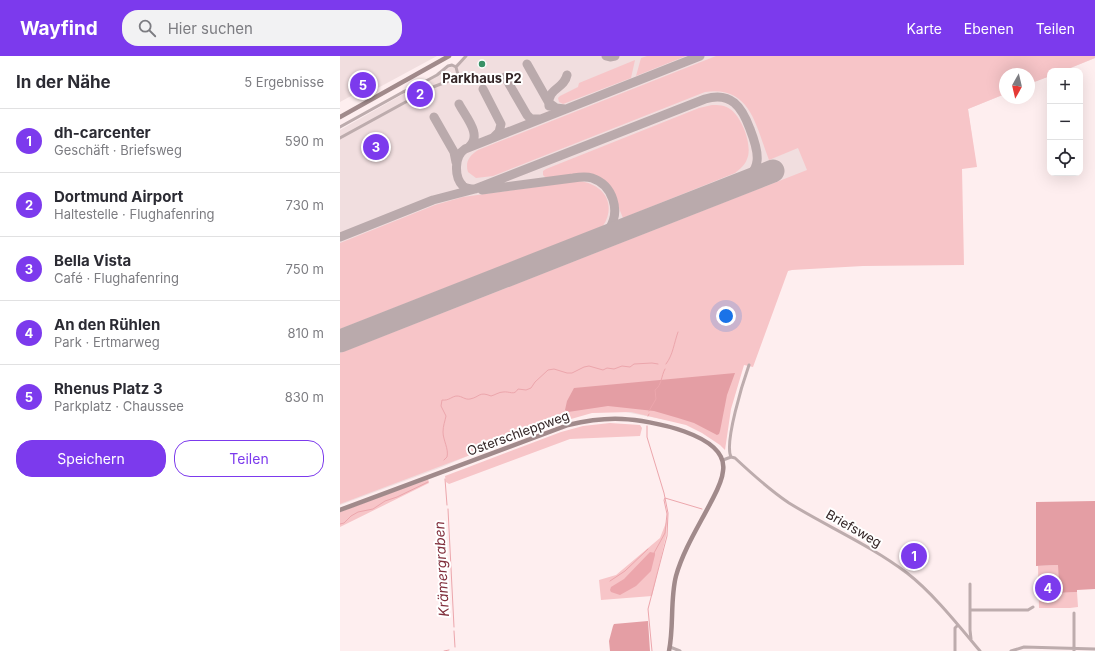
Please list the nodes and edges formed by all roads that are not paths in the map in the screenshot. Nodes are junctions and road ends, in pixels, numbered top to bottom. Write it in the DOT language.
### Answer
graph roads {
  1 [pos="449,56"];
  2 [pos="466,56"];
  3 [pos="456,67"];
  4 [pos="340,117"];
  5 [pos="340,127"];
  6 [pos="340,138"];
  7 [pos="749,365"];
  8 [pos="731,457"];
  9 [pos="723,460"];
  10 [pos="340,510"];
  11 [pos="970,584"];
  12 [pos="1033,607"];
  13 [pos="970,610"];
  14 [pos="1074,613"];
  15 [pos="970,624"];
  16 [pos="958,625"];
  17 [pos="962,629"];
  18 [pos="971,641"];
  19 [pos="669,649"];
  20 [pos="1074,650"];
  21 [pos="1095,650"];
  22 [pos="680,651"];
  23 [pos="955,651"];
  24 [pos="980,651"];
  25 [pos="1011,651"];
  1 -- 4 [label="street"];
  2 -- 3 [label="street"];
  3 -- 5 [label="street"];
  3 -- 6 [label="street"];
  7 -- 8 [label="street"];
  8 -- 9 [label="street"];
  8 -- 16 [label="street, Briefsweg"];
  9 -- 10 [label="street, Osterschleppweg"];
  9 -- 19 [label="street"];
  11 -- 13 [label="street"];
  12 -- 13 [label="street"];
  13 -- 15 [label="street"];
  14 -- 20 [label="street"];
  15 -- 17 [label="street"];
  15 -- 18 [label="street"];
  16 -- 17 [label="street, Briefsweg"];
  16 -- 23 [label="street"];
  17 -- 18 [label="street, Briefsweg"];
  18 -- 24 [label="street, Briefsweg"];
  19 -- 22 [label="street"];
  20 -- 21 [label="street"];
  20 -- 25 [label="street"];
}
